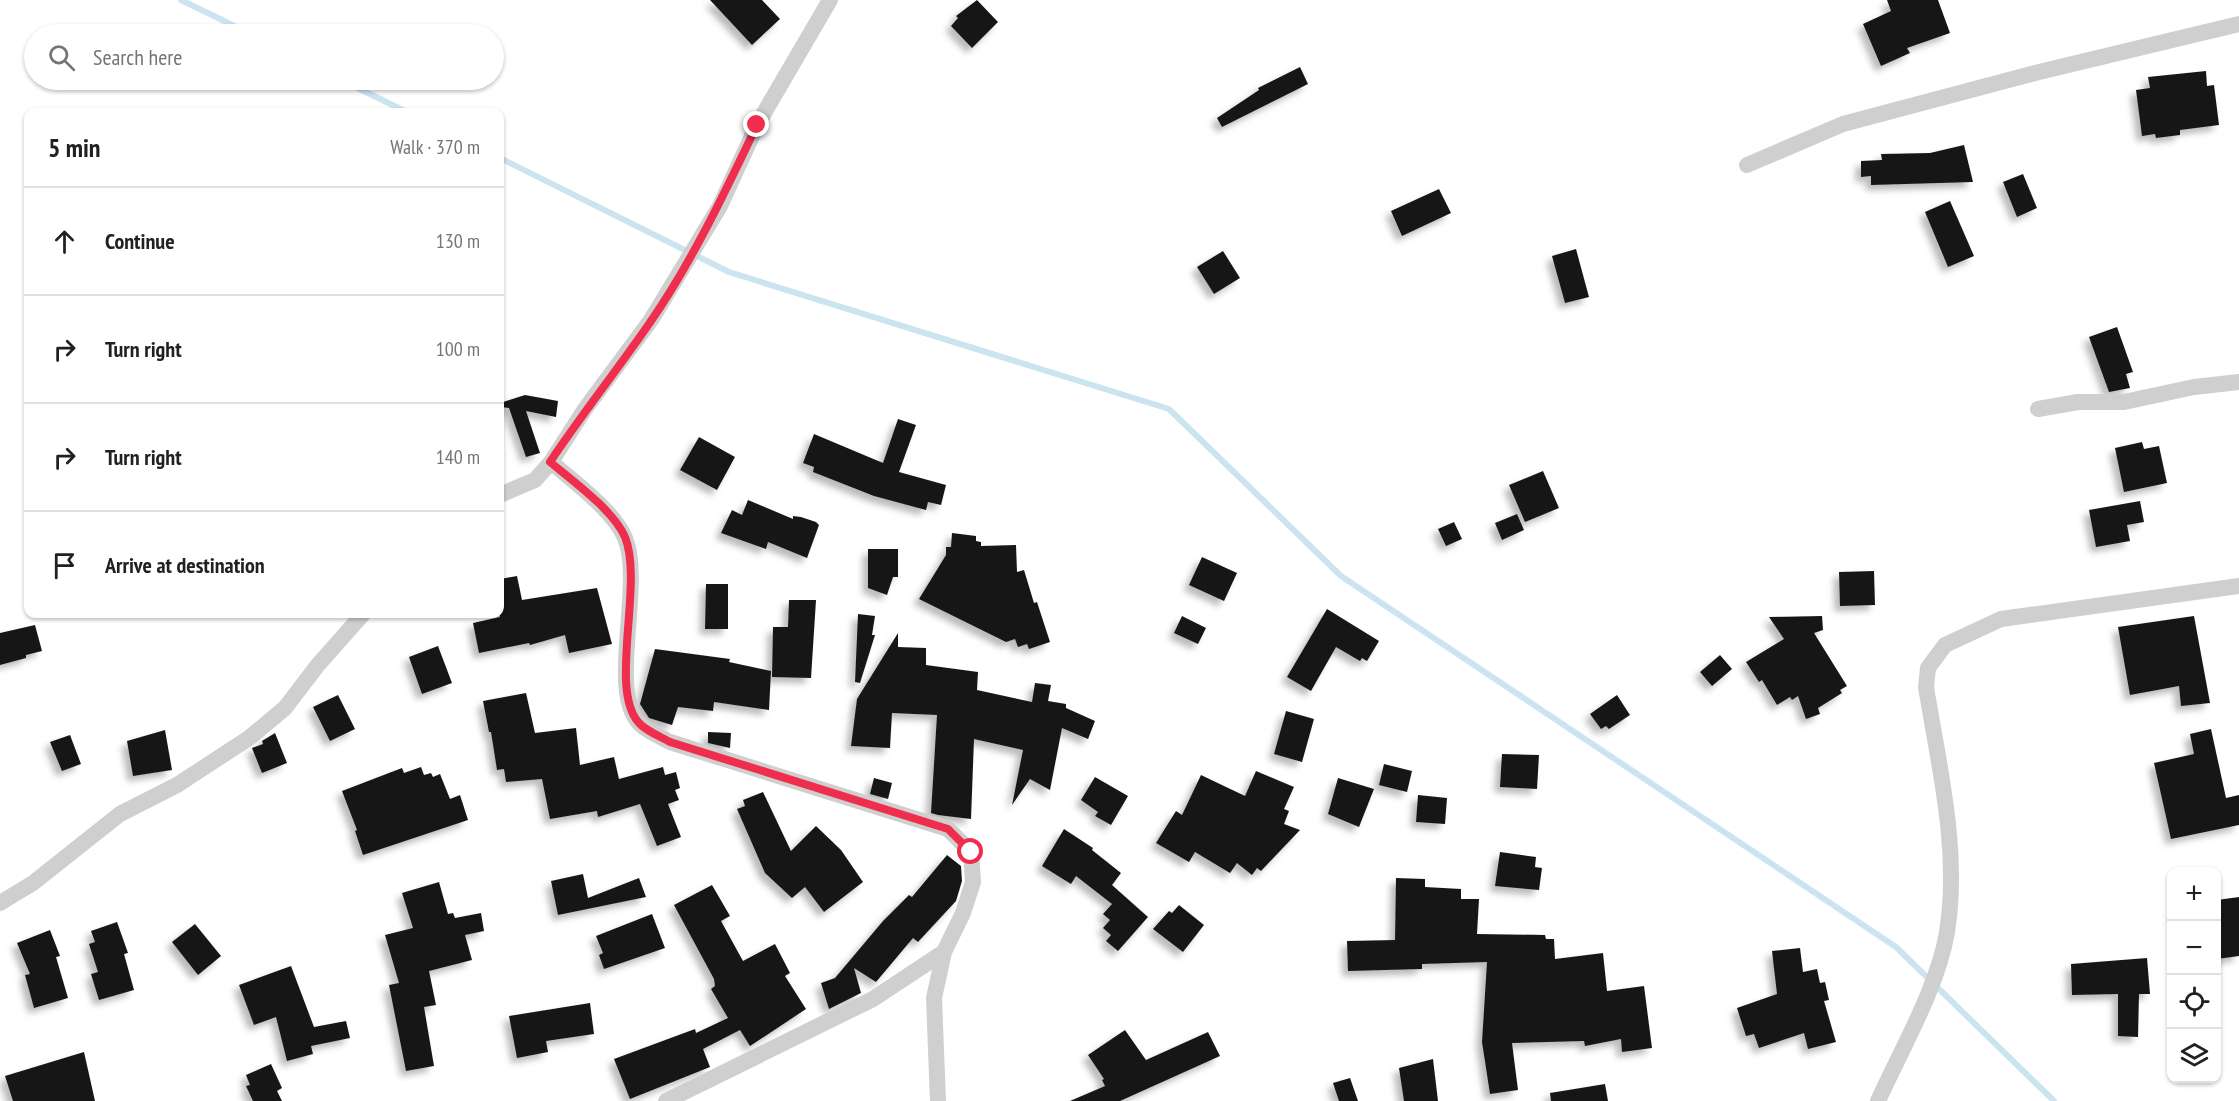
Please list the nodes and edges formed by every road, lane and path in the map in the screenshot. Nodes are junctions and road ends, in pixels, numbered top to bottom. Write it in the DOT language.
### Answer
graph roads {
  1 [pos="830,0"];
  2 [pos="2239,24"];
  3 [pos="1747,165"];
  4 [pos="2239,382"];
  5 [pos="2038,409"];
  6 [pos="550,462"];
  7 [pos="504,493"];
  8 [pos="2239,586"];
  9 [pos="359,618"];
  10 [pos="0,903"];
  11 [pos="944,952"];
  12 [pos="666,1101"];
  13 [pos="938,1101"];
  14 [pos="1878,1101"];
  1 -- 6 [label="street"];
  2 -- 3 [label="street"];
  4 -- 5 [label="street"];
  6 -- 7 [label="street"];
  6 -- 11 [label="street"];
  8 -- 14 [label="street"];
  9 -- 10 [label="street"];
  11 -- 12 [label="street"];
  11 -- 13 [label="street"];
}
